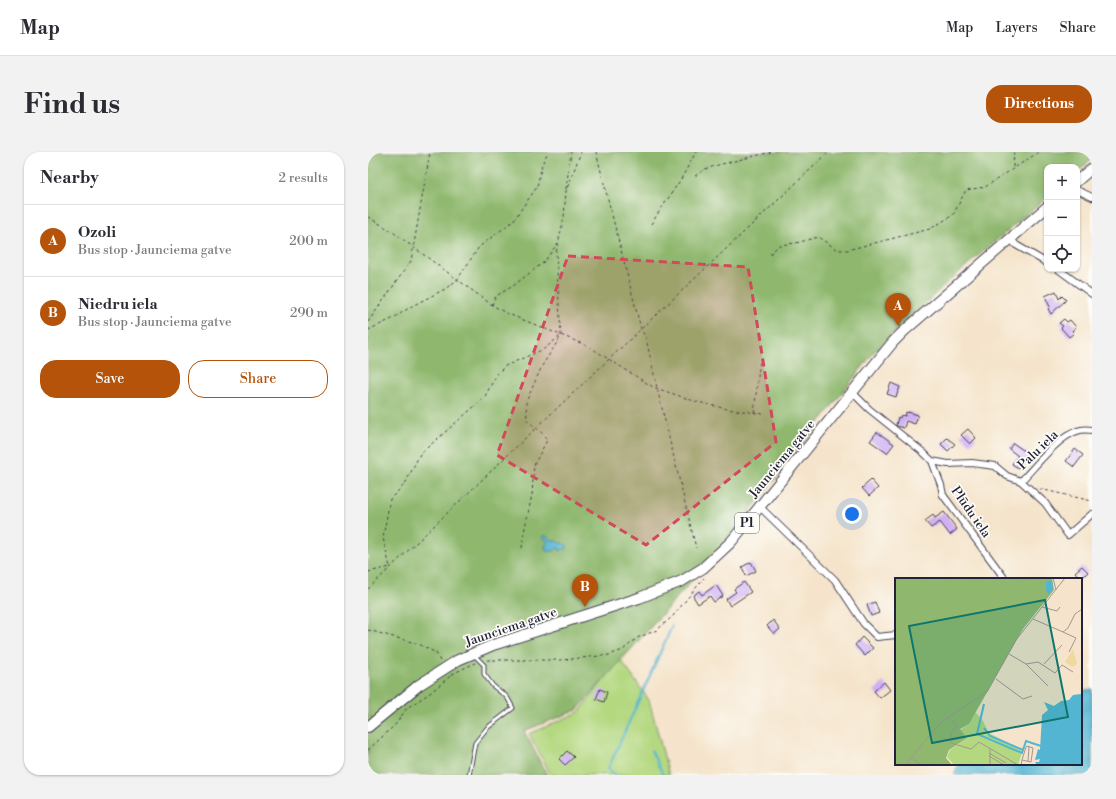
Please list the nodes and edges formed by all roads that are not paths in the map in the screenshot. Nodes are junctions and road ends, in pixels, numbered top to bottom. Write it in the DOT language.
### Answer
graph roads {
  1 [pos="1092,168"];
  2 [pos="1080,178"];
  3 [pos="1080,191"];
  4 [pos="1092,197"];
  5 [pos="1044,210"];
  6 [pos="1010,238"];
  7 [pos="1044,261"];
  8 [pos="1062,272"];
  9 [pos="1092,294"];
  10 [pos="852,392"];
  11 [pos="1092,430"];
  12 [pos="932,461"];
  13 [pos="1021,481"];
  14 [pos="760,507"];
  15 [pos="1092,514"];
  16 [pos="1004,578"];
  17 [pos="895,635"];
  18 [pos="472,653"];
  19 [pos="368,727"];
  20 [pos="469,775"];
  1 -- 2 [label="main road"];
  3 -- 4 [label="street"];
  5 -- 6 [label="main road, Jaunciema gatve / P1"];
  6 -- 7 [label="street"];
  6 -- 10 [label="main road, Jaunciema gatve / P1"];
  8 -- 9 [label="street"];
  10 -- 12 [label="street, Plūdu iela"];
  10 -- 14 [label="main road, Jaunciema gatve / P1"];
  11 -- 13 [label="street, Palu iela"];
  12 -- 13 [label="street"];
  12 -- 16 [label="street, Plūdu iela"];
  13 -- 15 [label="street"];
  14 -- 17 [label="street"];
  14 -- 18 [label="main road, Jaunciema gatve / P1"];
  18 -- 19 [label="main road, Jaunciema gatve / P1"];
  18 -- 20 [label="lane"];
}
